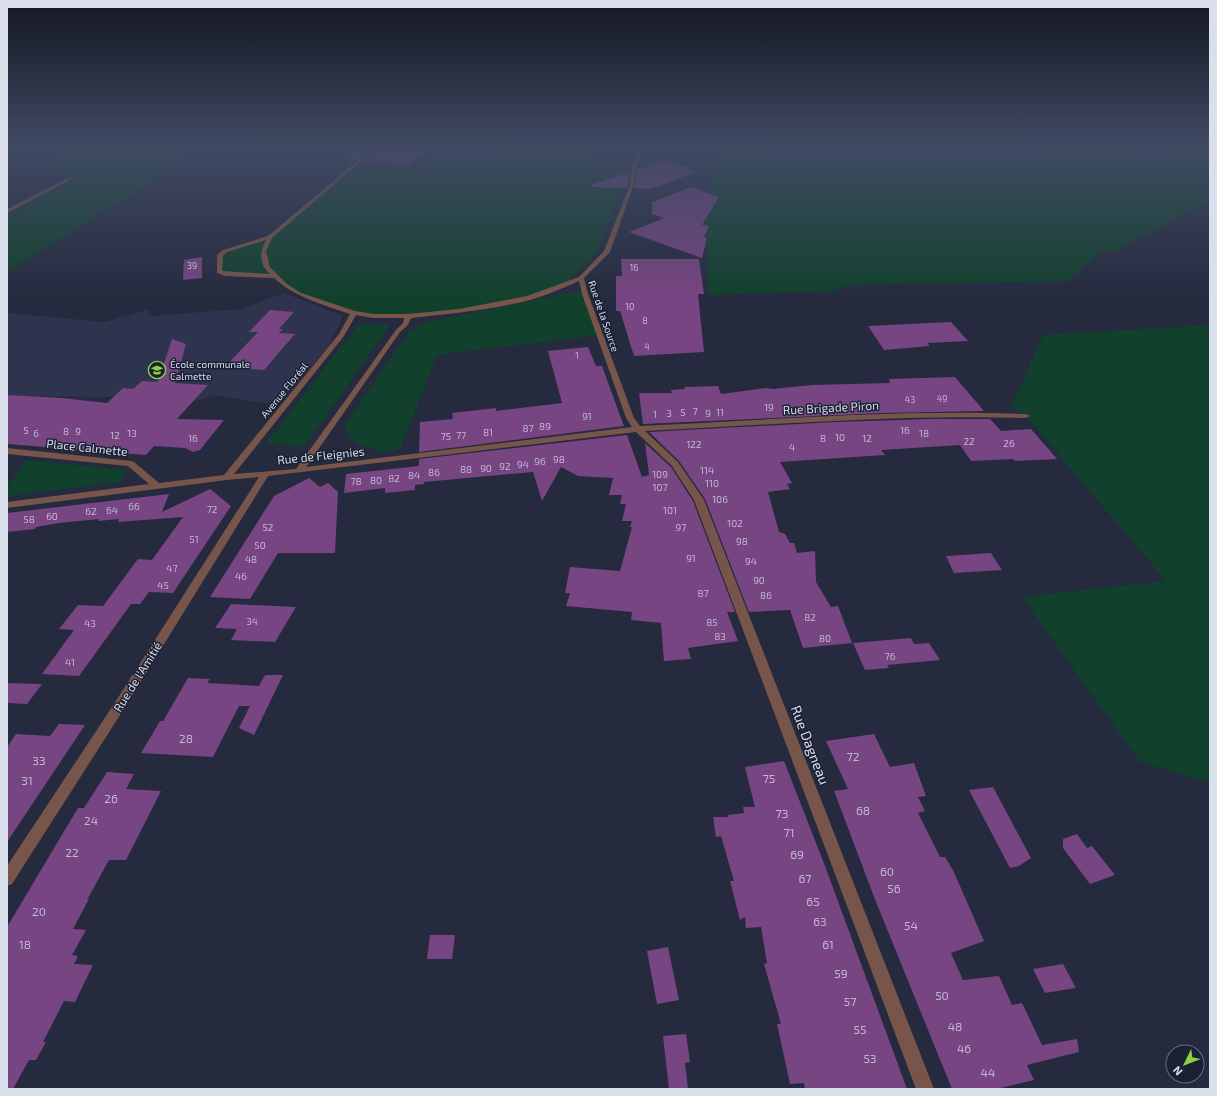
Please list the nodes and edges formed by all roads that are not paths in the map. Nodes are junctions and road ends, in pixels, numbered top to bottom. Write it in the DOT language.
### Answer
graph roads {
  1 [pos="32,198"];
  2 [pos="315,198"];
  3 [pos="627,198"];
  4 [pos="7,211"];
  5 [pos="270,236"];
  6 [pos="274,276"];
  7 [pos="581,278"];
  8 [pos="354,313"];
  9 [pos="408,316"];
  10 [pos="1026,416"];
  11 [pos="638,429"];
  12 [pos="7,452"];
  13 [pos="299,471"];
  14 [pos="265,474"];
  15 [pos="227,478"];
  16 [pos="157,486"];
  17 [pos="7,505"];
  18 [pos="7,878"];
  19 [pos="925,1089"];
  1 -- 4 [label="street"];
  2 -- 5 [label="street"];
  3 -- 7 [label="street, Rue de la Source"];
  5 -- 6 [label="street"];
  5 -- 6 [label="street"];
  6 -- 8 [label="street"];
  7 -- 9 [label="street"];
  7 -- 11 [label="street, Rue de la Source"];
  8 -- 9 [label="street"];
  8 -- 15 [label="street, Avenue Floréal"];
  9 -- 13 [label="street"];
  10 -- 11 [label="street, Rue Brigade Piron"];
  11 -- 13 [label="street, Rue de Fleignies"];
  11 -- 19 [label="street, Rue Dagneau"];
  12 -- 16 [label="street, Place Calmette"];
  13 -- 14 [label="street, Rue de Fleignies"];
  14 -- 15 [label="street, Rue de Fleignies"];
  14 -- 18 [label="street, Rue de l'Amitié"];
  15 -- 16 [label="street, Rue de Fleignies"];
  16 -- 17 [label="street, Rue de Fleignies"];
}
